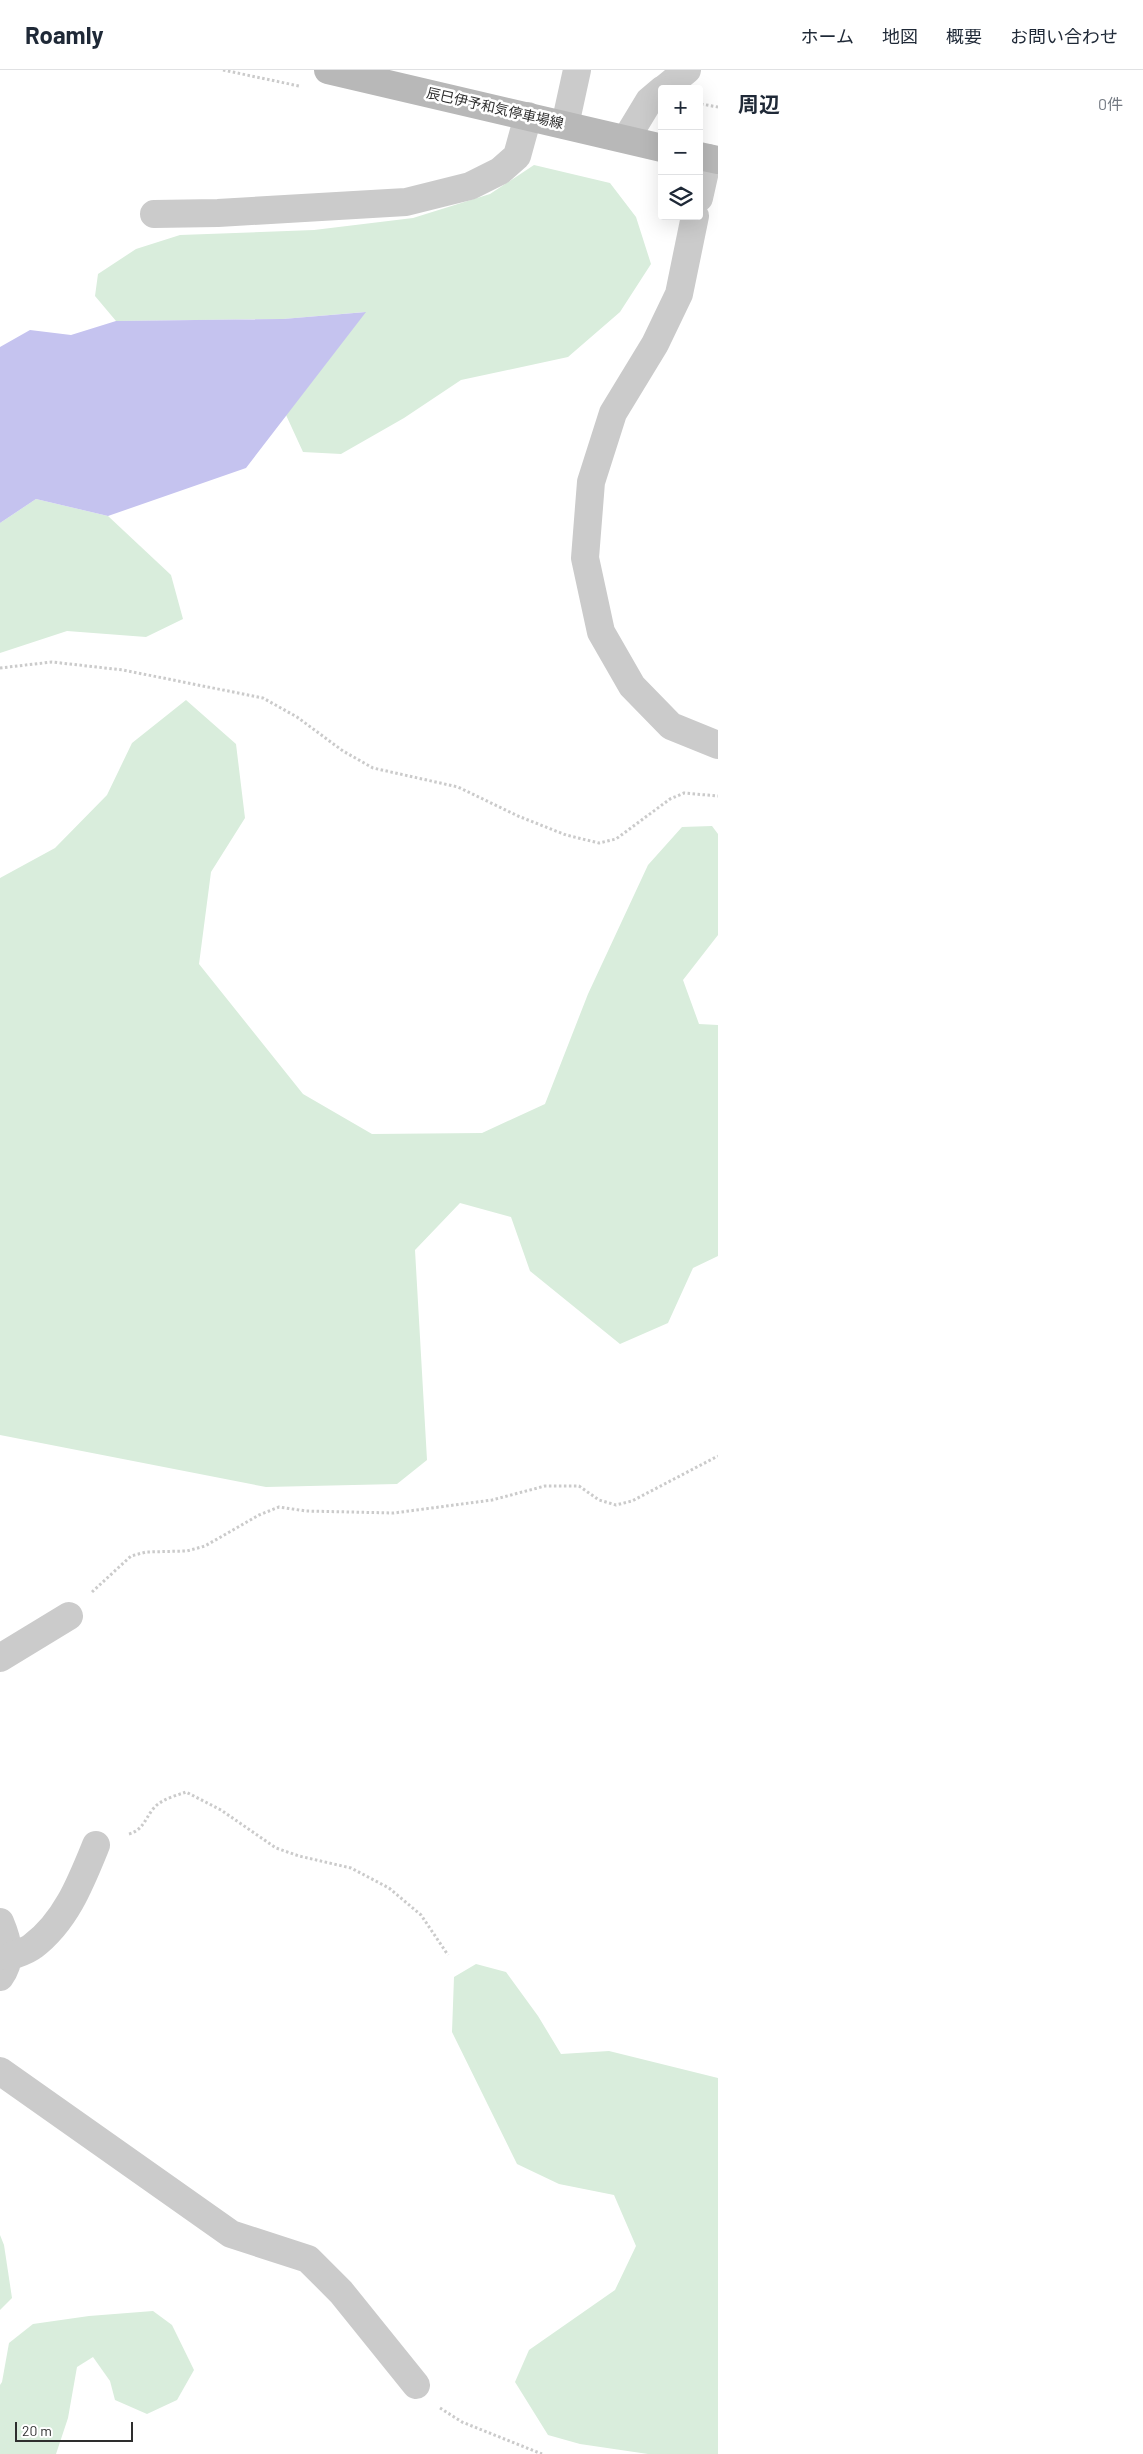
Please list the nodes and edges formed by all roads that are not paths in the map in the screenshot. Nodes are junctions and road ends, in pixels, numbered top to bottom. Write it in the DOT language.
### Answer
graph roads {
  1 [pos="577,70"];
  2 [pos="687,70"];
  3 [pos="335,71"];
  4 [pos="669,85"];
  5 [pos="658,94"];
  6 [pos="528,116"];
  7 [pos="565,125"];
  8 [pos="626,139"];
  9 [pos="658,147"];
  10 [pos="708,158"];
  11 [pos="703,180"];
  12 [pos="154,214"];
  13 [pos="694,220"];
  14 [pos="718,745"];
  15 [pos="69,1616"];
  16 [pos="0,1658"];
  17 [pos="96,1845"];
  18 [pos="0,1922"];
  19 [pos="4,1967"];
  20 [pos="0,2071"];
  21 [pos="0,2088"];
  22 [pos="33,2096"];
  23 [pos="416,2385"];
  1 -- 7 [label="street"];
  2 -- 4 [label="street"];
  3 -- 6 [label="main road, 辰巳伊予和気停車場線"];
  5 -- 8 [label="street"];
  6 -- 7 [label="main road, 辰巳伊予和気停車場線"];
  6 -- 12 [label="street"];
  7 -- 8 [label="main road, 辰巳伊予和気停車場線"];
  8 -- 9 [label="main road, 辰巳伊予和気停車場線"];
  10 -- 11 [label="street"];
  13 -- 14 [label="street"];
  15 -- 16 [label="street"];
  17 -- 19 [label="street"];
  18 -- 19 [label="street"];
  20 -- 22 [label="street"];
  21 -- 22 [label="street"];
  22 -- 23 [label="street"];
}
